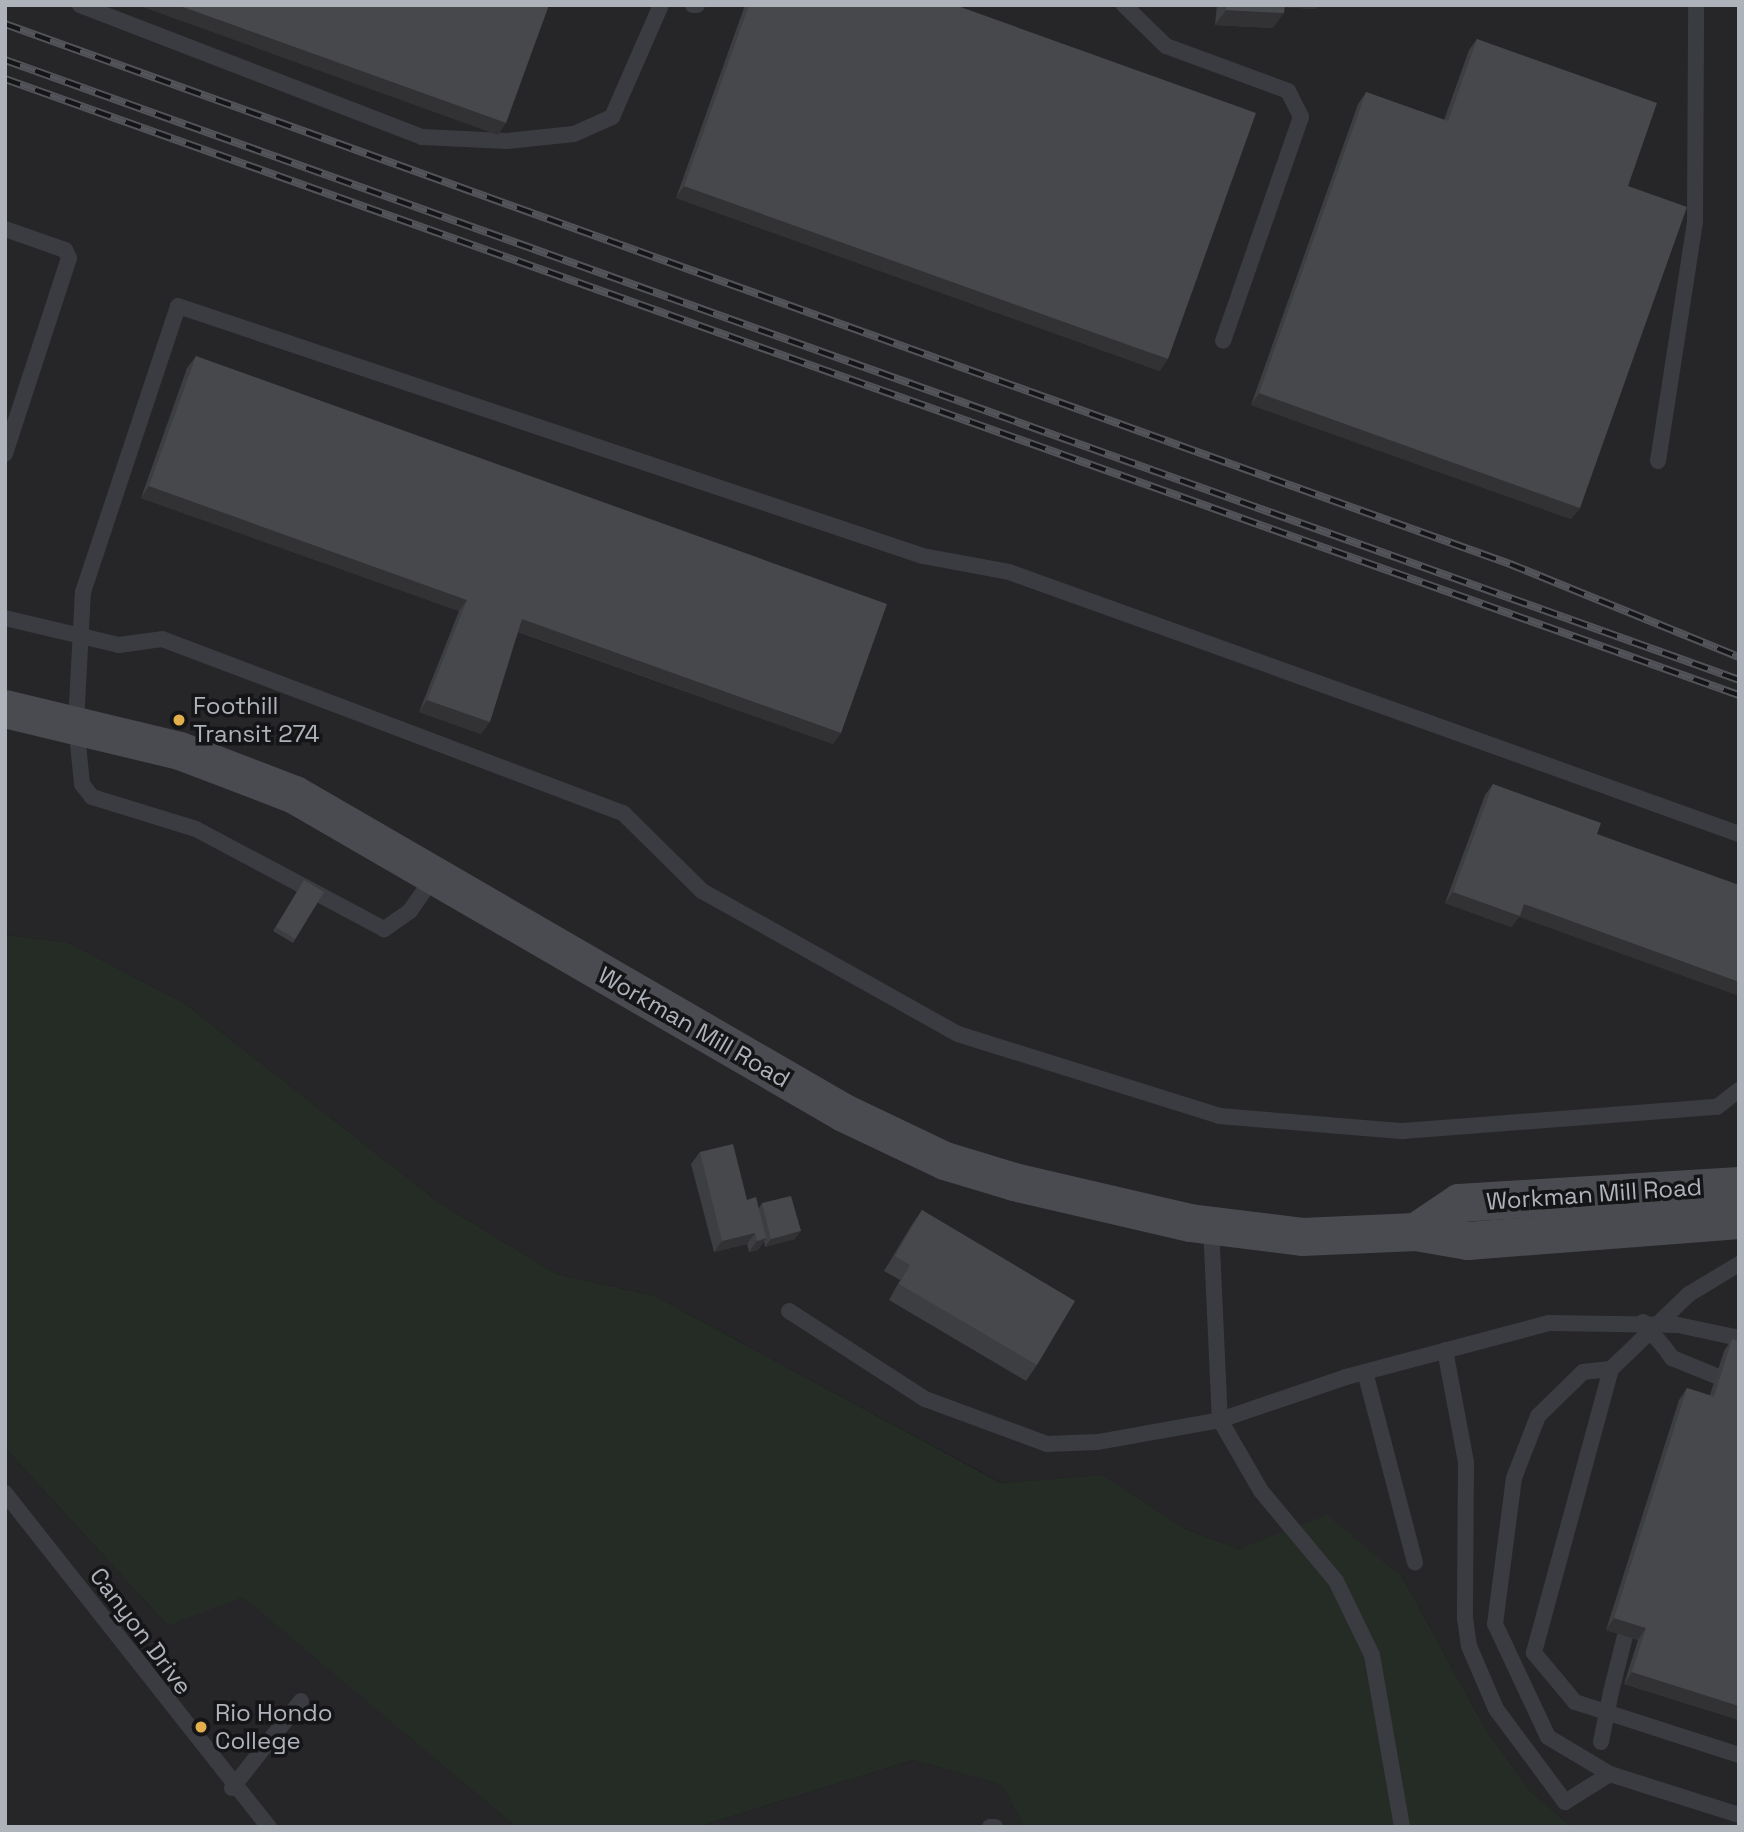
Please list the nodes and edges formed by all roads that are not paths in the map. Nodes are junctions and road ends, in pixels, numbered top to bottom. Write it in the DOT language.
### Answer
graph roads {
  1 [pos="80,5"];
  2 [pos="661,5"];
  3 [pos="1124,5"];
  4 [pos="1696,5"];
  5 [pos="5,229"];
  6 [pos="1223,341"];
  7 [pos="5,454"];
  8 [pos="1658,461"];
  9 [pos="5,618"];
  10 [pos="78,638"];
  11 [pos="5,709"];
  12 [pos="76,724"];
  13 [pos="1739,834"];
  14 [pos="436,874"];
  15 [pos="1739,1090"];
  16 [pos="1735,1208"];
  17 [pos="1211,1225"];
  18 [pos="1739,1264"];
  19 [pos="789,1311"];
  20 [pos="1643,1322"];
  21 [pos="1739,1338"];
  22 [pos="1446,1350"];
  23 [pos="1612,1369"];
  24 [pos="1365,1372"];
  25 [pos="1716,1376"];
  26 [pos="1220,1420"];
  27 [pos="5,1493"];
  28 [pos="1415,1563"];
  29 [pos="1625,1636"];
  30 [pos="301,1701"];
  31 [pos="1739,1755"];
  32 [pos="1607,1772"];
  33 [pos="232,1788"];
  34 [pos="1739,1815"];
  35 [pos="269,1827"];
  36 [pos="1402,1827"];
  1 -- 2 [label="lane"];
  3 -- 6 [label="lane"];
  4 -- 8 [label="lane"];
  5 -- 7 [label="lane"];
  9 -- 10 [label="lane"];
  10 -- 12 [label="lane"];
  10 -- 13 [label="lane"];
  10 -- 15 [label="lane"];
  11 -- 12 [label="street, Workman Mill Road"];
  12 -- 14 [label="street, Workman Mill Road"];
  12 -- 14 [label="lane"];
  14 -- 17 [label="street, Workman Mill Road"];
  16 -- 17 [label="street, Workman Mill Road"];
  17 -- 26 [label="lane"];
  18 -- 23 [label="lane"];
  19 -- 26 [label="lane"];
  20 -- 21 [label="lane, bridge"];
  20 -- 22 [label="lane, bridge"];
  20 -- 25 [label="lane, bridge"];
  22 -- 24 [label="lane"];
  22 -- 32 [label="lane"];
  23 -- 31 [label="lane"];
  23 -- 32 [label="lane"];
  24 -- 26 [label="lane"];
  24 -- 28 [label="lane"];
  26 -- 36 [label="lane"];
  27 -- 33 [label="lane, Canyon Drive"];
  29 -- 32 [label="lane, bridge"];
  30 -- 33 [label="lane"];
  32 -- 34 [label="lane"];
  33 -- 35 [label="lane, Canyon Drive"];
}
